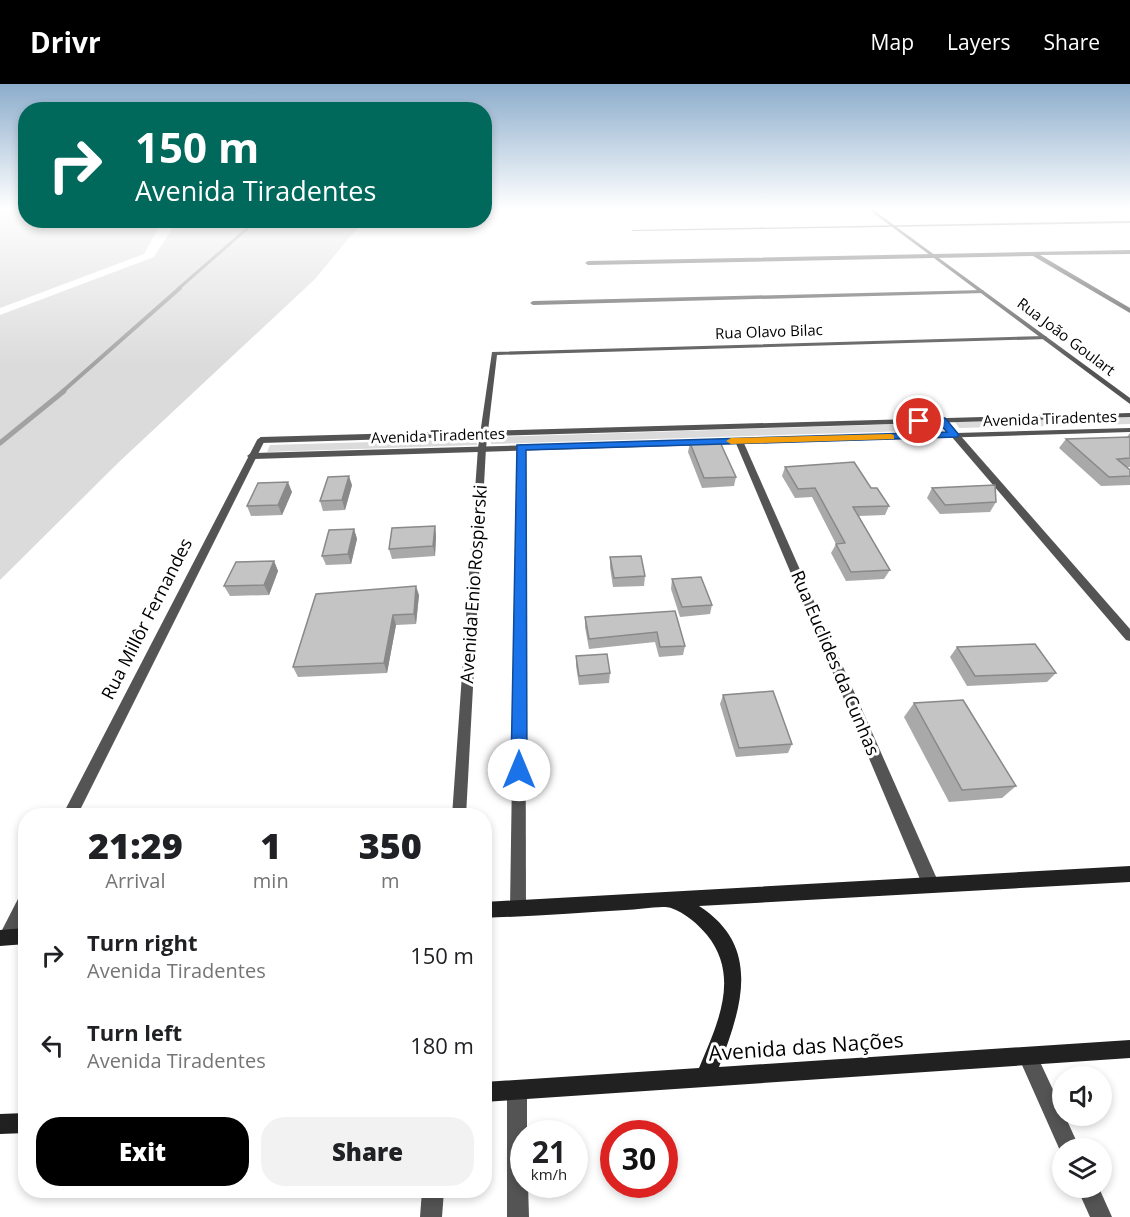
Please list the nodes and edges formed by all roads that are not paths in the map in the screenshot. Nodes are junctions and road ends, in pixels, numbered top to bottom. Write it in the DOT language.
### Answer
graph roads {
  1 [pos="644,262"];
  2 [pos="942,262"];
  3 [pos="1047,262"];
  4 [pos="588,263"];
  5 [pos="982,292"];
  6 [pos="533,303"];
  7 [pos="1130,311"];
  8 [pos="1045,338"];
  9 [pos="494,353"];
  10 [pos="1130,402"];
  11 [pos="1130,415"];
  12 [pos="942,420"];
  13 [pos="1130,430"];
  14 [pos="485,434"];
  15 [pos="954,435"];
  16 [pos="261,440"];
  17 [pos="740,441"];
  18 [pos="521,447"];
  19 [pos="482,448"];
  20 [pos="251,456"];
  21 [pos="1130,637"];
  22 [pos="73,808"];
  23 [pos="460,808"];
  24 [pos="1130,874"];
  25 [pos="931,885"];
  26 [pos="673,900"];
  27 [pos="518,908"];
  28 [pos="492,910"];
  29 [pos="18,914"];
  30 [pos="4,938"];
  31 [pos="1130,1049"];
  32 [pos="1027,1056"];
  33 [pos="705,1077"];
  34 [pos="518,1090"];
  35 [pos="492,1092"];
  36 [pos="18,1123"];
  37 [pos="0,1124"];
  38 [pos="1065,1138"];
  39 [pos="432,1198"];
  40 [pos="1092,1198"];
  41 [pos="431,1217"];
  42 [pos="518,1217"];
  43 [pos="1101,1217"];
  1 -- 4 [label="street"];
  2 -- 5 [label="street, Rua João Goulart"];
  3 -- 7 [label="street"];
  5 -- 6 [label="street"];
  5 -- 8 [label="street, Rua João Goulart"];
  8 -- 9 [label="street, Rua Olavo Bilac"];
  8 -- 10 [label="street, Rua João Goulart"];
  9 -- 14 [label="street, Avenida Enio Rospierski"];
  11 -- 12 [label="street, Avenida Tiradentes"];
  12 -- 14 [label="street, Avenida Tiradentes"];
  12 -- 15 [label="street"];
  13 -- 15 [label="street, Avenida Tiradentes"];
  14 -- 16 [label="street, Avenida Tiradentes"];
  14 -- 19 [label="street, Avenida Enio Rospierski"];
  15 -- 17 [label="street, Avenida Tiradentes"];
  15 -- 21 [label="street"];
  16 -- 20 [label="street, Rua Millôr Fernandes"];
  17 -- 18 [label="street, Avenida Tiradentes"];
  17 -- 25 [label="street, Rua Euclides da Cunhas"];
  18 -- 19 [label="street, Avenida Tiradentes"];
  18 -- 27 [label="street"];
  19 -- 20 [label="street, Avenida Tiradentes"];
  19 -- 23 [label="street, Avenida Enio Rospierski"];
  20 -- 22 [label="street, Rua Millôr Fernandes"];
  24 -- 25 [label="main road"];
  25 -- 26 [label="main road"];
  26 -- 27 [label="main road"];
  26 -- 33 [label="main road"];
  27 -- 28 [label="main road"];
  29 -- 30 [label="street"];
  31 -- 32 [label="main road, Avenida das Nações"];
  32 -- 33 [label="main road, Avenida das Nações"];
  32 -- 38 [label="street"];
  33 -- 34 [label="main road, Avenida das Nações"];
  34 -- 35 [label="main road, Avenida das Nações"];
  34 -- 42 [label="street"];
  36 -- 37 [label="main road"];
  39 -- 41 [label="street"];
  40 -- 43 [label="street"];
}
